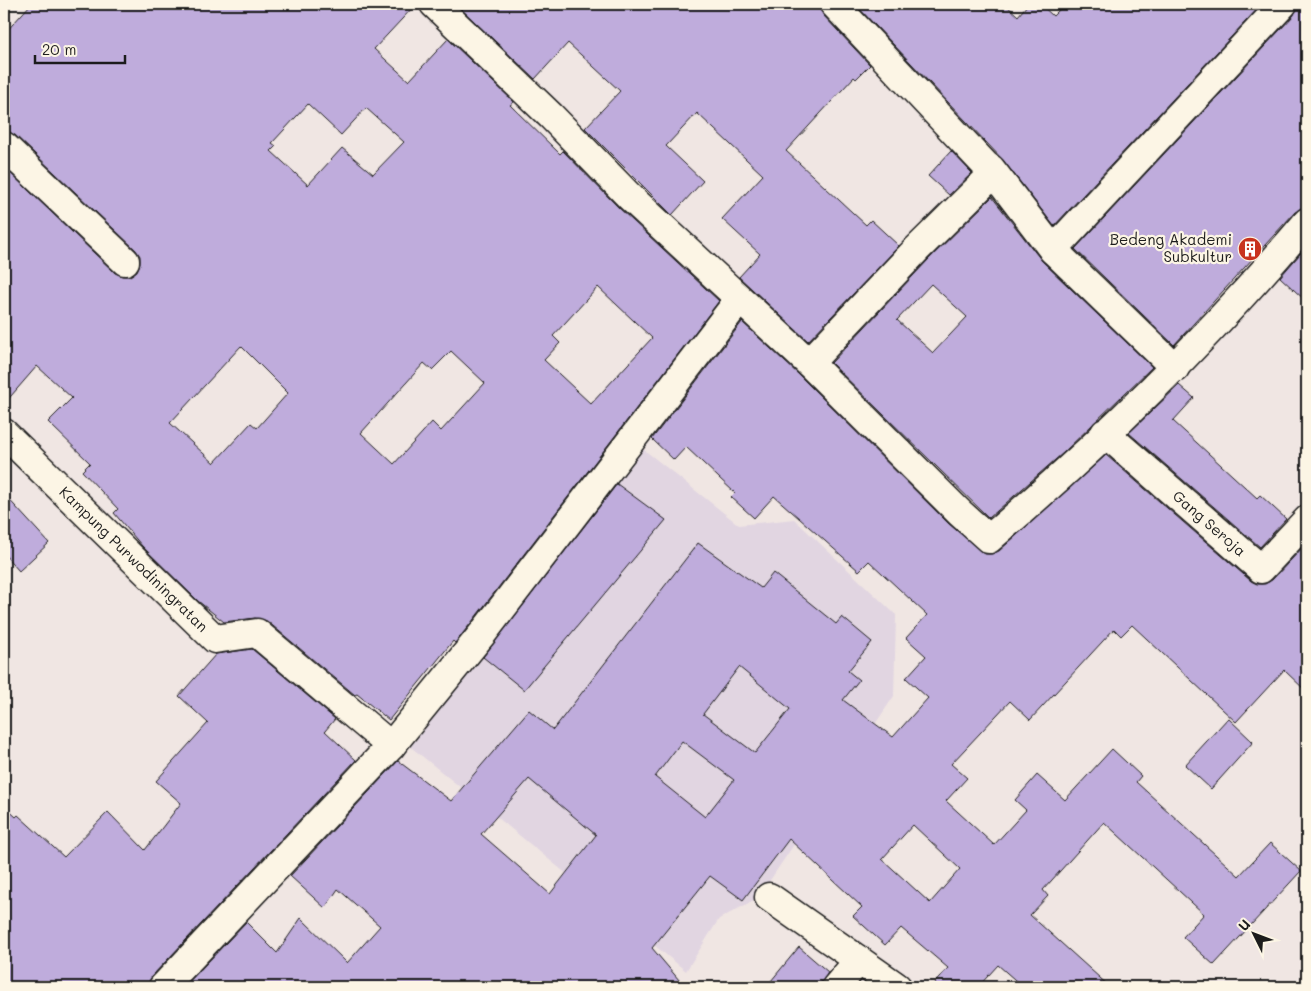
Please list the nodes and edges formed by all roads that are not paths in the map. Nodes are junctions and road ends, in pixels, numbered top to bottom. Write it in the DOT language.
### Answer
graph roads {
  1 [pos="434,4"];
  2 [pos="834,4"];
  3 [pos="1283,4"];
  4 [pos="4,146"];
  5 [pos="990,169"];
  6 [pos="1307,222"];
  7 [pos="1053,250"];
  8 [pos="125,262"];
  9 [pos="739,300"];
  10 [pos="808,363"];
  11 [pos="1176,368"];
  12 [pos="4,433"];
  13 [pos="1106,433"];
  14 [pos="1307,520"];
  15 [pos="391,746"];
  16 [pos="769,897"];
  17 [pos="859,960"];
  18 [pos="163,987"];
  19 [pos="836,987"];
  20 [pos="897,987"];
  1 -- 9 [label="street"];
  2 -- 5 [label="street"];
  3 -- 7 [label="street"];
  4 -- 8 [label="street"];
  5 -- 7 [label="street"];
  5 -- 10 [label="street"];
  6 -- 11 [label="street"];
  7 -- 11 [label="street"];
  9 -- 10 [label="street"];
  9 -- 15 [label="street"];
  10 -- 13 [label="street"];
  11 -- 13 [label="street"];
  12 -- 15 [label="street, Kampung Purwodiningratan"];
  13 -- 14 [label="street, Gang Seroja"];
  15 -- 18 [label="street"];
  16 -- 17 [label="street"];
  17 -- 19 [label="street"];
  17 -- 20 [label="street"];
}
